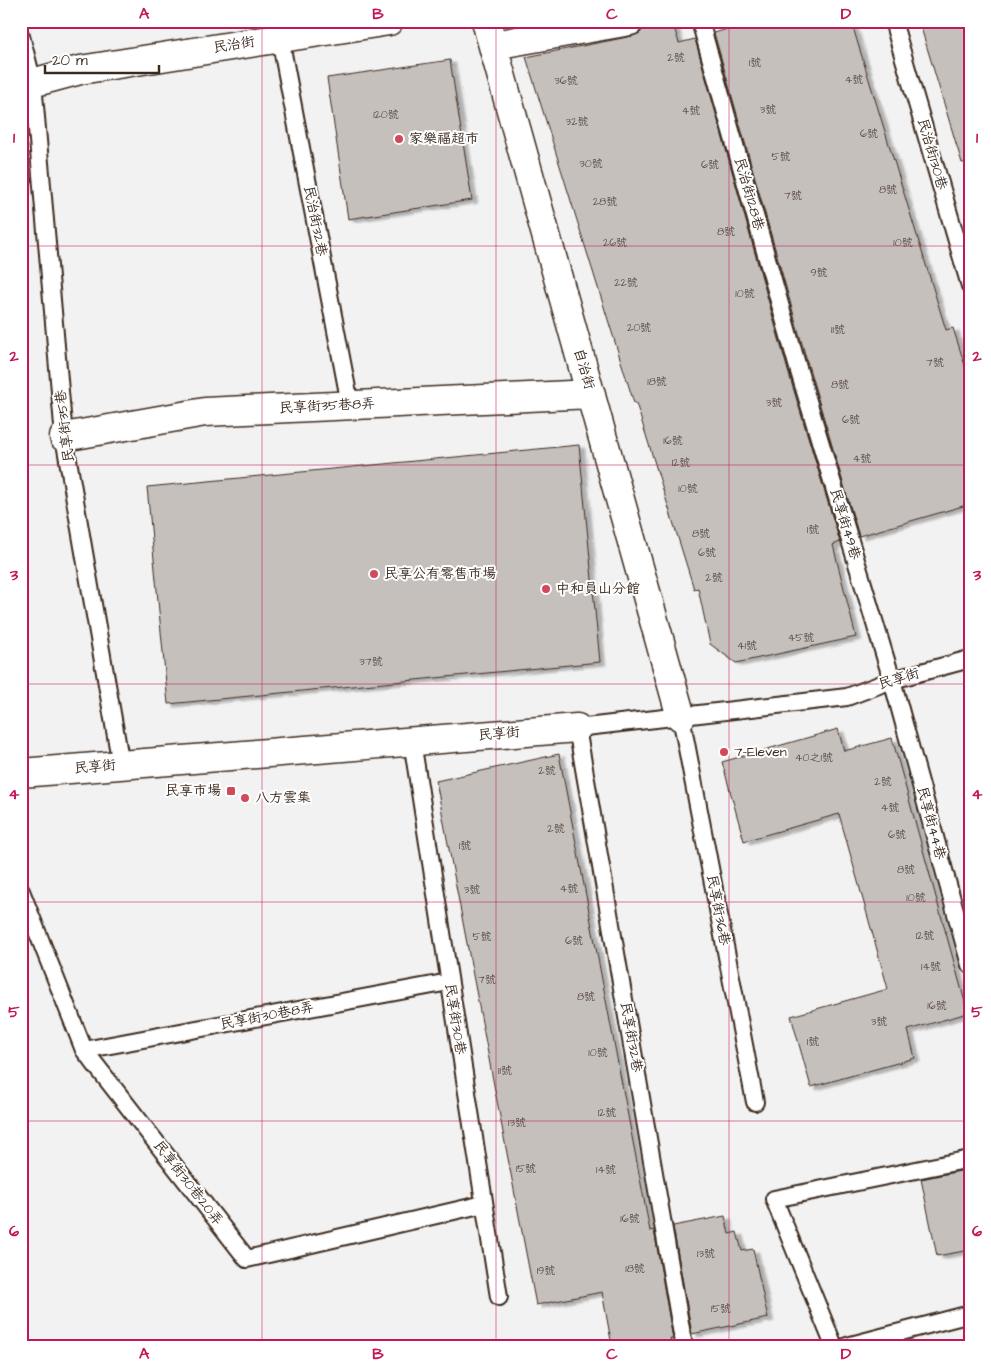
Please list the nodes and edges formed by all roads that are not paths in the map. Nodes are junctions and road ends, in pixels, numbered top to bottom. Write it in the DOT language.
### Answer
graph roads {
  1 [pos="389,21"];
  2 [pos="630,21"];
  3 [pos="700,21"];
  4 [pos="893,21"];
  5 [pos="490,33"];
  6 [pos="21,36"];
  7 [pos="280,38"];
  8 [pos="27,84"];
  9 [pos="970,286"];
  10 [pos="798,368"];
  11 [pos="591,394"];
  12 [pos="350,404"];
  13 [pos="64,437"];
  14 [pos="970,659"];
  15 [pos="892,680"];
  16 [pos="681,716"];
  17 [pos="577,728"];
  18 [pos="412,741"];
  19 [pos="121,765"];
  20 [pos="21,773"];
  21 [pos="21,891"];
  22 [pos="970,965"];
  23 [pos="450,982"];
  24 [pos="84,1050"];
  25 [pos="755,1102"];
  26 [pos="970,1159"];
  27 [pos="484,1204"];
  28 [pos="499,1297"];
  29 [pos="970,1314"];
  30 [pos="684,1346"];
  31 [pos="834,1346"];
  32 [pos="848,1346"];
  1 -- 7 [label="street, 民治街"];
  2 -- 5 [label="street"];
  3 -- 10 [label="lane, 民治街128巷"];
  4 -- 9 [label="lane, 民治街130巷"];
  5 -- 11 [label="street, 自治街"];
  6 -- 8 [label="lane, 民享街35巷"];
  7 -- 8 [label="street, 民治街"];
  7 -- 12 [label="lane, 民治街32巷"];
  8 -- 13 [label="lane, 民享街35巷"];
  10 -- 15 [label="lane, 民享街49巷"];
  11 -- 12 [label="street, 民享街35巷8弄"];
  11 -- 16 [label="street, 自治街"];
  12 -- 13 [label="street, 民享街35巷8弄"];
  13 -- 19 [label="lane, 民享街35巷"];
  14 -- 15 [label="lane, 民享街"];
  15 -- 16 [label="lane, 民享街"];
  15 -- 22 [label="lane, 民享街44巷"];
  16 -- 17 [label="lane, 民享街"];
  16 -- 25 [label="lane, 民享街36巷"];
  17 -- 18 [label="street, 民享街"];
  17 -- 30 [label="lane, 民享街32巷"];
  18 -- 19 [label="street, 民享街"];
  18 -- 23 [label="lane, 民享街30巷"];
  19 -- 20 [label="street, 民享街"];
  21 -- 24 [label="lane, 民享街30巷20弄"];
  23 -- 24 [label="lane, 民享街30巷8弄"];
  23 -- 27 [label="lane, 民享街30巷"];
  24 -- 27 [label="lane, 民享街30巷20弄"];
  26 -- 31 [label="lane"];
  27 -- 28 [label="lane, 民享街30巷"];
  29 -- 32 [label="lane"];
}
